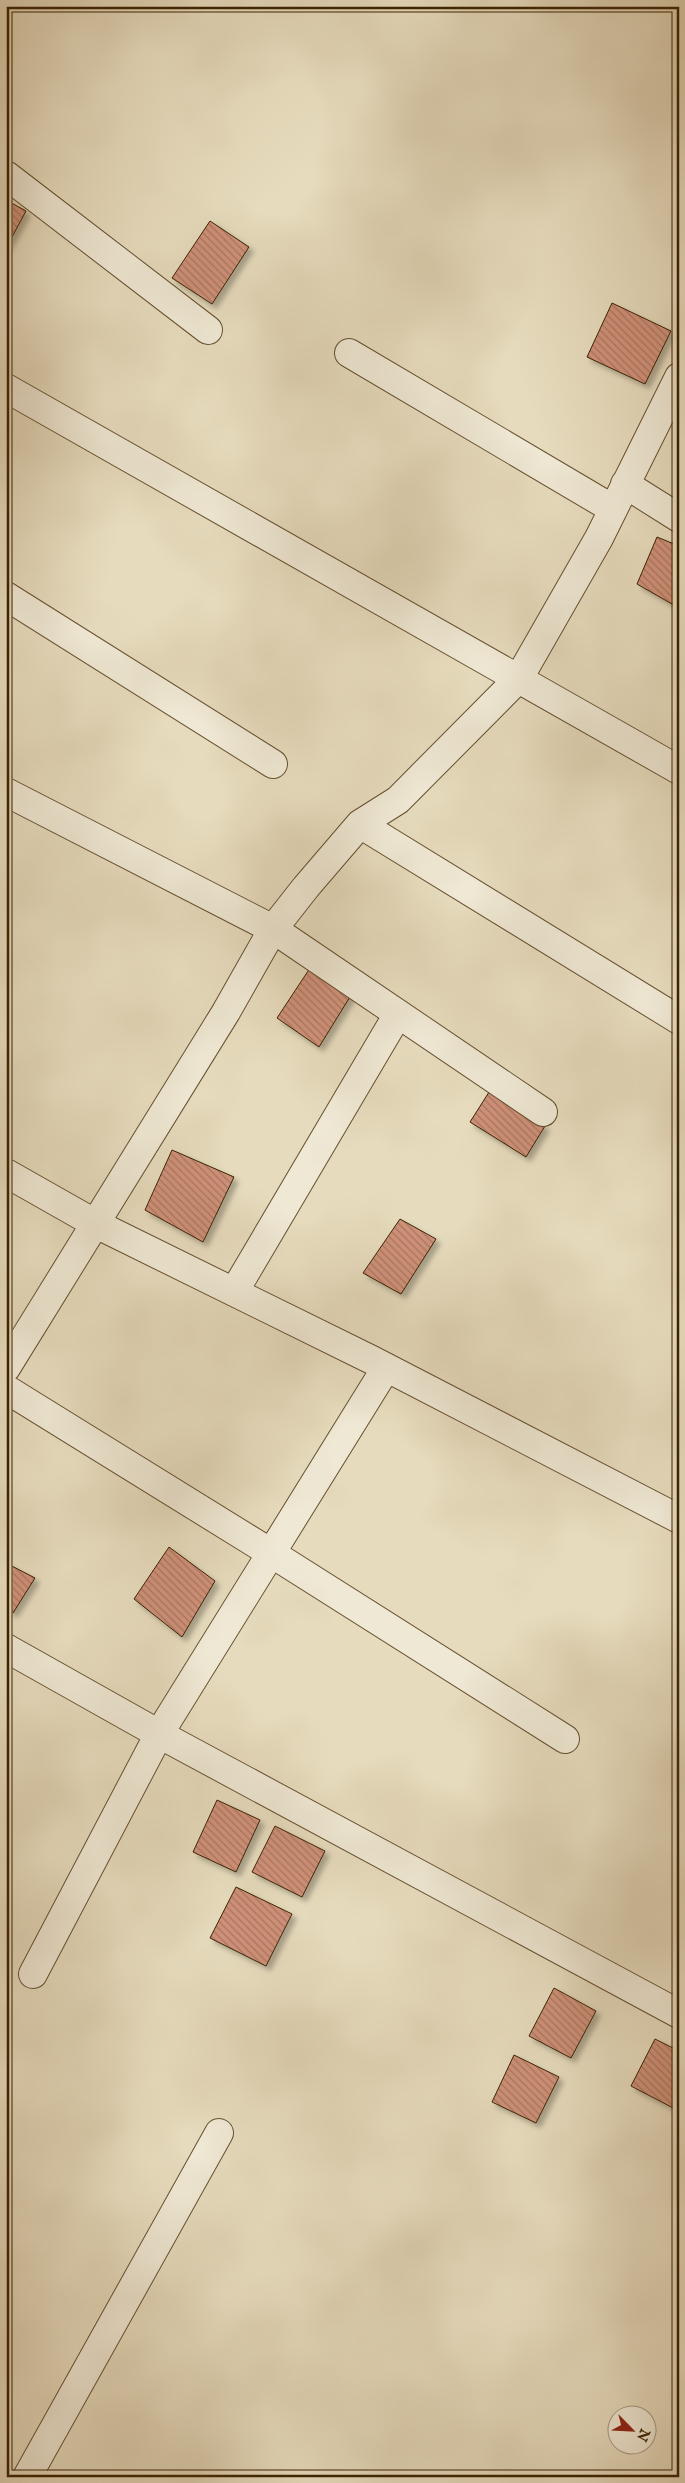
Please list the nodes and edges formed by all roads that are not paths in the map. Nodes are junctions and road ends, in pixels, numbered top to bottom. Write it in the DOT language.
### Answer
graph roads {
  1 [pos="6,175"];
  2 [pos="208,330"];
  3 [pos="349,352"];
  4 [pos="679,378"];
  5 [pos="6,388"];
  6 [pos="626,484"];
  7 [pos="613,508"];
  8 [pos="679,518"];
  9 [pos="6,596"];
  10 [pos="519,678"];
  11 [pos="273,764"];
  12 [pos="679,770"];
  13 [pos="6,792"];
  14 [pos="360,824"];
  15 [pos="273,929"];
  16 [pos="398,1014"];
  17 [pos="679,1020"];
  18 [pos="543,1112"];
  19 [pos="6,1173"];
  20 [pos="96,1224"];
  21 [pos="234,1292"];
  22 [pos="6,1368"];
  23 [pos="386,1368"];
  24 [pos="6,1389"];
  25 [pos="676,1512"];
  26 [pos="271,1553"];
  27 [pos="6,1648"];
  28 [pos="159,1734"];
  29 [pos="565,1739"];
  30 [pos="33,1974"];
  31 [pos="679,2014"];
  32 [pos="219,2134"];
  33 [pos="27,2477"];
  1 -- 2 [label="street"];
  3 -- 7 [label="street"];
  4 -- 6 [label="street"];
  5 -- 10 [label="street"];
  6 -- 7 [label="street"];
  6 -- 8 [label="street"];
  7 -- 10 [label="street"];
  9 -- 11 [label="street"];
  10 -- 12 [label="street"];
  10 -- 14 [label="street"];
  13 -- 15 [label="street"];
  14 -- 15 [label="street"];
  14 -- 17 [label="street"];
  15 -- 16 [label="street"];
  15 -- 20 [label="street"];
  16 -- 18 [label="street"];
  16 -- 21 [label="street"];
  19 -- 20 [label="street"];
  20 -- 21 [label="street"];
  20 -- 22 [label="street"];
  21 -- 23 [label="street"];
  23 -- 25 [label="street"];
  23 -- 26 [label="street"];
  24 -- 26 [label="street"];
  26 -- 28 [label="street"];
  26 -- 29 [label="street"];
  27 -- 28 [label="street"];
  28 -- 30 [label="street"];
  28 -- 31 [label="street"];
  32 -- 33 [label="street"];
}
